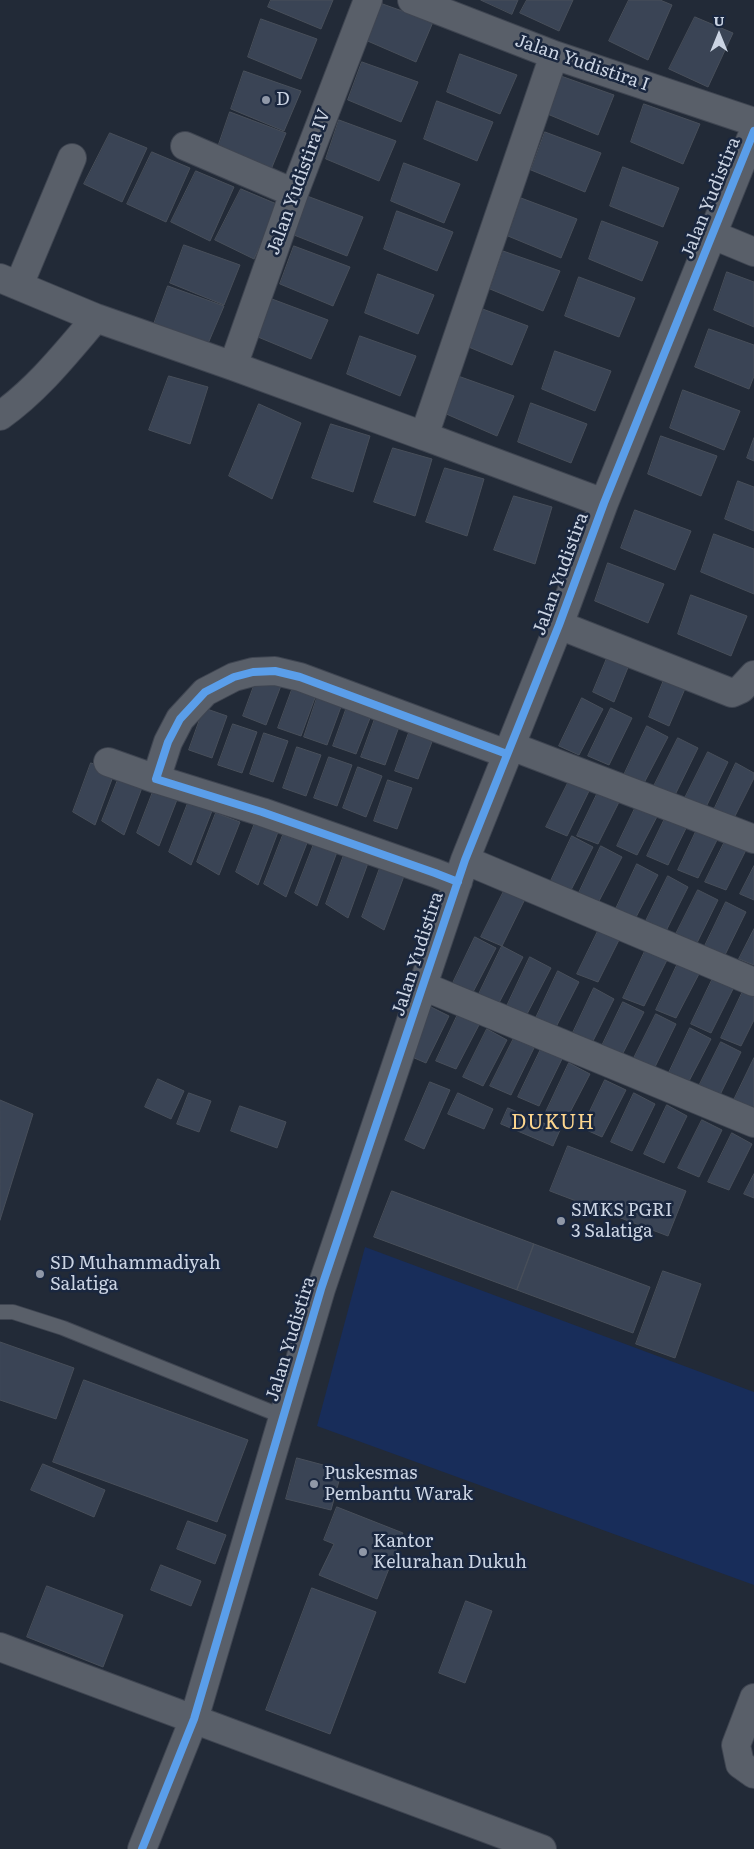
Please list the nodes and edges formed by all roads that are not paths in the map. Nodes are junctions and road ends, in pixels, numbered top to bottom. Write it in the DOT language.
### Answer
graph roads {
  1 [pos="368,0"];
  2 [pos="412,0"];
  3 [pos="554,55"];
  4 [pos="754,122"];
  5 [pos="754,132"];
  6 [pos="185,146"];
  7 [pos="72,158"];
  8 [pos="294,193"];
  9 [pos="713,235"];
  10 [pos="754,252"];
  11 [pos="10,282"];
  12 [pos="96,318"];
  13 [pos="233,366"];
  14 [pos="0,416"];
  15 [pos="424,436"];
  16 [pos="604,503"];
  17 [pos="559,625"];
  18 [pos="754,675"];
  19 [pos="509,750"];
  20 [pos="108,762"];
  21 [pos="156,779"];
  22 [pos="754,839"];
  23 [pos="461,871"];
  24 [pos="754,982"];
  25 [pos="423,986"];
  26 [pos="754,1123"];
  27 [pos="0,1312"];
  28 [pos="284,1417"];
  29 [pos="0,1647"];
  30 [pos="754,1698"];
  31 [pos="194,1720"];
  32 [pos="754,1774"];
  33 [pos="533,1847"];
  34 [pos="142,1849"];
  1 -- 8 [label="street, Jalan Yudistira IV"];
  2 -- 3 [label="street, Jalan Yudistira I"];
  3 -- 4 [label="street, Jalan Yudistira I"];
  3 -- 15 [label="street"];
  5 -- 9 [label="street, Jalan Yudistira"];
  6 -- 8 [label="street"];
  7 -- 11 [label="street"];
  8 -- 13 [label="street, Jalan Yudistira IV"];
  9 -- 10 [label="street"];
  9 -- 16 [label="street, Jalan Yudistira"];
  11 -- 12 [label="street"];
  12 -- 13 [label="street"];
  12 -- 14 [label="street"];
  13 -- 15 [label="street"];
  15 -- 16 [label="street"];
  16 -- 17 [label="street, Jalan Yudistira"];
  17 -- 18 [label="street"];
  17 -- 19 [label="street, Jalan Yudistira"];
  19 -- 21 [label="street"];
  19 -- 22 [label="street"];
  19 -- 23 [label="street, Jalan Yudistira"];
  20 -- 21 [label="street"];
  21 -- 23 [label="street"];
  23 -- 24 [label="street"];
  23 -- 25 [label="street, Jalan Yudistira"];
  25 -- 26 [label="street"];
  25 -- 28 [label="street, Jalan Yudistira"];
  27 -- 28 [label="lane"];
  28 -- 31 [label="street, Jalan Yudistira"];
  29 -- 31 [label="street"];
  30 -- 32 [label="street"];
  31 -- 33 [label="street"];
  31 -- 34 [label="street, Jalan Yudistira"];
}
